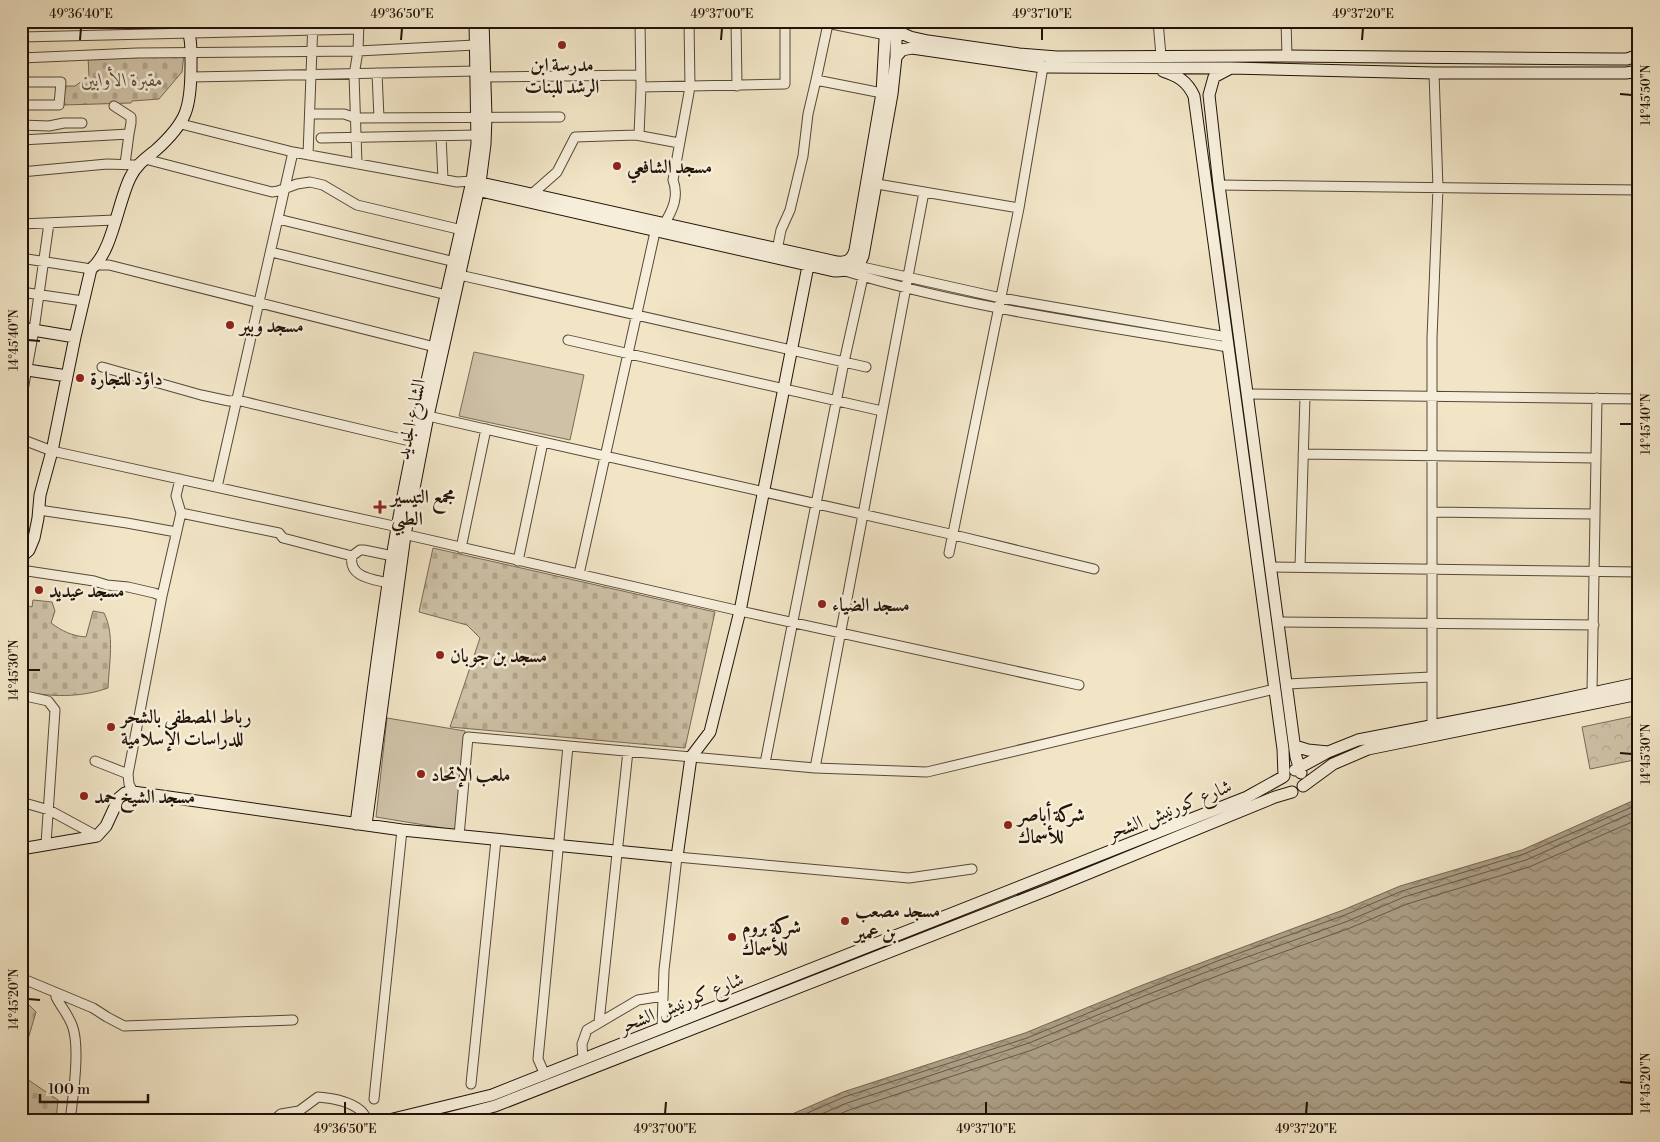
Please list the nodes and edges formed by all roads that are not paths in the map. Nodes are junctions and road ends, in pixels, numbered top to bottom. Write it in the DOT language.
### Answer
graph roads {
  1 [pos="184,21"];
  2 [pos="475,21"];
  3 [pos="483,21"];
  4 [pos="640,21"];
  5 [pos="689,21"];
  6 [pos="736,21"];
  7 [pos="783,21"];
  8 [pos="817,21"];
  9 [pos="886,21"];
  10 [pos="1158,21"];
  11 [pos="1286,21"];
  12 [pos="828,24"];
  13 [pos="313,25"];
  14 [pos="359,25"];
  15 [pos="896,25"];
  16 [pos="271,26"];
  17 [pos="189,33"];
  18 [pos="886,35"];
  19 [pos="21,36"];
  20 [pos="475,45"];
  21 [pos="941,48"];
  22 [pos="312,50"];
  23 [pos="358,51"];
  24 [pos="191,53"];
  25 [pos="1639,55"];
  26 [pos="1161,56"];
  27 [pos="1187,56"];
  28 [pos="1212,56"];
  29 [pos="1287,56"];
  30 [pos="896,57"];
  31 [pos="1352,57"];
  32 [pos="21,58"];
  33 [pos="1043,67"];
  34 [pos="1156,68"];
  35 [pos="1199,68"];
  36 [pos="1230,68"];
  37 [pos="1352,71"];
  38 [pos="1639,72"];
  39 [pos="377,73"];
  40 [pos="1434,73"];
  41 [pos="480,74"];
  42 [pos="311,75"];
  43 [pos="354,75"];
  44 [pos="640,75"];
  45 [pos="191,77"];
  46 [pos="816,80"];
  47 [pos="21,82"];
  48 [pos="737,86"];
  49 [pos="641,87"];
  50 [pos="690,87"];
  51 [pos="882,93"];
  52 [pos="1208,95"];
  53 [pos="1194,96"];
  54 [pos="21,105"];
  55 [pos="114,106"];
  56 [pos="310,114"];
  57 [pos="481,117"];
  58 [pos="560,117"];
  59 [pos="356,118"];
  60 [pos="379,118"];
  61 [pos="82,123"];
  62 [pos="181,124"];
  63 [pos="21,125"];
  64 [pos="128,134"];
  65 [pos="477,135"];
  66 [pos="639,135"];
  67 [pos="441,136"];
  68 [pos="321,138"];
  69 [pos="356,138"];
  70 [pos="21,140"];
  71 [pos="679,144"];
  72 [pos="293,152"];
  73 [pos="308,155"];
  74 [pos="141,162"];
  75 [pos="125,164"];
  76 [pos="357,164"];
  77 [pos="21,172"];
  78 [pos="443,179"];
  79 [pos="876,184"];
  80 [pos="1219,185"];
  81 [pos="476,186"];
  82 [pos="285,188"];
  83 [pos="1438,188"];
  84 [pos="1639,190"];
  85 [pos="924,192"];
  86 [pos="532,194"];
  87 [pos="1019,208"];
  88 [pos="1222,210"];
  89 [pos="1210,212"];
  90 [pos="278,219"];
  91 [pos="115,220"];
  92 [pos="49,223"];
  93 [pos="21,224"];
  94 [pos="659,228"];
  95 [pos="462,230"];
  96 [pos="777,250"];
  97 [pos="271,252"];
  98 [pos="21,258"];
  99 [pos="44,262"];
  100 [pos="808,266"];
  101 [pos="94,267"];
  102 [pos="456,270"];
  103 [pos="860,271"];
  104 [pos="908,278"];
  105 [pos="906,288"];
  106 [pos="21,292"];
  107 [pos="40,294"];
  108 [pos="447,295"];
  109 [pos="1000,298"];
  110 [pos="83,301"];
  111 [pos="259,303"];
  112 [pos="998,308"];
  113 [pos="637,314"];
  114 [pos="21,328"];
  115 [pos="34,330"];
  116 [pos="75,337"];
  117 [pos="568,340"];
  118 [pos="1228,342"];
  119 [pos="435,347"];
  120 [pos="792,350"];
  121 [pos="628,353"];
  122 [pos="844,362"];
  123 [pos="102,367"];
  124 [pos="866,367"];
  125 [pos="24,369"];
  126 [pos="67,376"];
  127 [pos="784,389"];
  128 [pos="1247,394"];
  129 [pos="1305,396"];
  130 [pos="1433,397"];
  131 [pos="1597,398"];
  132 [pos="1639,399"];
  133 [pos="237,400"];
  134 [pos="21,401"];
  135 [pos="836,401"];
  136 [pos="882,412"];
  137 [pos="428,416"];
  138 [pos="486,429"];
  139 [pos="21,439"];
  140 [pos="414,442"];
  141 [pos="544,442"];
  142 [pos="52,451"];
  143 [pos="1303,454"];
  144 [pos="605,456"];
  145 [pos="1432,456"];
  146 [pos="1596,458"];
  147 [pos="180,479"];
  148 [pos="217,487"];
  149 [pos="763,491"];
  150 [pos="816,503"];
  151 [pos="39,510"];
  152 [pos="1432,512"];
  153 [pos="180,513"];
  154 [pos="863,514"];
  155 [pos="1595,514"];
  156 [pos="400,531"];
  157 [pos="176,532"];
  158 [pos="953,535"];
  159 [pos="461,548"];
  160 [pos="949,553"];
  161 [pos="352,556"];
  162 [pos="393,556"];
  163 [pos="21,557"];
  164 [pos="518,561"];
  165 [pos="1271,567"];
  166 [pos="1300,567"];
  167 [pos="1432,568"];
  168 [pos="1094,569"];
  169 [pos="21,570"];
  170 [pos="1595,572"];
  171 [pos="1639,572"];
  172 [pos="579,574"];
  173 [pos="388,583"];
  174 [pos="162,596"];
  175 [pos="740,612"];
  176 [pos="1278,622"];
  177 [pos="793,623"];
  178 [pos="1431,624"];
  179 [pos="1594,625"];
  180 [pos="840,634"];
  181 [pos="1431,677"];
  182 [pos="1639,683"];
  183 [pos="1287,684"];
  184 [pos="1079,685"];
  185 [pos="1275,689"];
  186 [pos="1592,692"];
  187 [pos="1639,694"];
  188 [pos="21,695"];
  189 [pos="1514,715"];
  190 [pos="1432,726"];
  191 [pos="568,746"];
  192 [pos="1295,746"];
  193 [pos="628,751"];
  194 [pos="1328,752"];
  195 [pos="691,757"];
  196 [pos="95,761"];
  197 [pos="765,763"];
  198 [pos="814,768"];
  199 [pos="1298,771"];
  200 [pos="128,774"];
  201 [pos="1284,777"];
  202 [pos="1303,786"];
  203 [pos="133,792"];
  204 [pos="1292,792"];
  205 [pos="21,802"];
  206 [pos="49,810"];
  207 [pos="361,824"];
  208 [pos="402,830"];
  209 [pos="97,836"];
  210 [pos="458,836"];
  211 [pos="496,840"];
  212 [pos="46,844"];
  213 [pos="558,846"];
  214 [pos="24,848"];
  215 [pos="618,852"];
  216 [pos="677,857"];
  217 [pos="972,869"];
  218 [pos="1043,877"];
  219 [pos="1050,889"];
  220 [pos="21,978"];
  221 [pos="781,981"];
  222 [pos="786,993"];
  223 [pos="663,996"];
  224 [pos="56,997"];
  225 [pos="293,1020"];
  226 [pos="599,1022"];
  227 [pos="662,1027"];
  228 [pos="583,1060"];
  229 [pos="545,1075"];
  230 [pos="471,1084"];
  231 [pos="374,1099"];
  232 [pos="393,1120"];
  233 [pos="70,1121"];
  234 [pos="275,1121"];
  235 [pos="437,1121"];
  1 -- 17 [label="street"];
  2 -- 20 [label="street, الشارع الجديد"];
  3 -- 41 [label="street, الشارع الجديد"];
  4 -- 44 [label="street"];
  5 -- 50 [label="street"];
  6 -- 48 [label="street"];
  7 -- 48 [label="street"];
  8 -- 12 [label="street"];
  9 -- 18 [label="street"];
  10 -- 26 [label="street"];
  11 -- 29 [label="street"];
  12 -- 18 [label="street"];
  12 -- 46 [label="street"];
  13 -- 14 [label="street"];
  13 -- 16 [label="street"];
  13 -- 22 [label="street"];
  14 -- 23 [label="street"];
  15 -- 21 [label="street"];
  15 -- 30 [label="street"];
  16 -- 17 [label="street"];
  17 -- 19 [label="street"];
  17 -- 24 [label="street"];
  18 -- 51 [label="street"];
  20 -- 23 [label="street"];
  20 -- 41 [label="street, الشارع الجديد"];
  21 -- 26 [label="street"];
  21 -- 30 [label="street"];
  21 -- 33 [label="street"];
  22 -- 23 [label="street"];
  22 -- 24 [label="street"];
  22 -- 42 [label="street"];
  23 -- 43 [label="street"];
  24 -- 32 [label="street"];
  24 -- 45 [label="street"];
  25 -- 31 [label="street"];
  26 -- 27 [label="street"];
  27 -- 28 [label="street"];
  27 -- 35 [label="street"];
  28 -- 29 [label="street"];
  28 -- 35 [label="street"];
  29 -- 31 [label="street"];
  30 -- 79 [label="street"];
  31 -- 37 [label="street"];
  33 -- 34 [label="street"];
  33 -- 87 [label="street"];
  34 -- 35 [label="street"];
  34 -- 53 [label="street"];
  35 -- 36 [label="street"];
  35 -- 52 [label="street"];
  35 -- 53 [label="street"];
  36 -- 37 [label="street"];
  36 -- 52 [label="street"];
  37 -- 40 [label="street"];
  38 -- 40 [label="street"];
  39 -- 41 [label="street"];
  39 -- 43 [label="street"];
  39 -- 60 [label="street"];
  40 -- 83 [label="street"];
  41 -- 44 [label="street"];
  41 -- 57 [label="street, الشارع الجديد"];
  42 -- 43 [label="street"];
  42 -- 45 [label="street"];
  42 -- 56 [label="street"];
  43 -- 59 [label="street"];
  44 -- 49 [label="street"];
  45 -- 62 [label="street"];
  46 -- 51 [label="street"];
  46 -- 96 [label="street"];
  47 -- 54 [label="street"];
  48 -- 50 [label="street"];
  49 -- 50 [label="street"];
  49 -- 66 [label="street"];
  50 -- 71 [label="street"];
  51 -- 96 [label="street"];
  52 -- 80 [label="street"];
  53 -- 89 [label="street"];
  55 -- 64 [label="street"];
  56 -- 59 [label="street"];
  56 -- 73 [label="street"];
  57 -- 58 [label="street"];
  57 -- 60 [label="street"];
  57 -- 65 [label="street, الشارع الجديد"];
  57 -- 81 [label="street, الشارع الجديد"];
  59 -- 60 [label="street"];
  59 -- 69 [label="street"];
  61 -- 63 [label="street"];
  62 -- 72 [label="street"];
  62 -- 74 [label="street"];
  64 -- 70 [label="street"];
  64 -- 75 [label="street"];
  65 -- 67 [label="street"];
  65 -- 81 [label="street, الشارع الجديد"];
  66 -- 71 [label="street"];
  66 -- 86 [label="street"];
  67 -- 69 [label="street"];
  67 -- 78 [label="street"];
  68 -- 69 [label="street"];
  69 -- 76 [label="street"];
  71 -- 94 [label="street"];
  72 -- 73 [label="street"];
  72 -- 82 [label="street"];
  73 -- 76 [label="street"];
  74 -- 75 [label="street"];
  74 -- 82 [label="street"];
  74 -- 91 [label="street"];
  75 -- 77 [label="street"];
  76 -- 78 [label="street"];
  78 -- 81 [label="street"];
  79 -- 85 [label="street"];
  79 -- 103 [label="street"];
  80 -- 83 [label="street"];
  80 -- 88 [label="street"];
  81 -- 86 [label="street"];
  81 -- 94 [label="street"];
  81 -- 95 [label="street, الشارع الجديد"];
  81 -- 102 [label="street, الشارع الجديد"];
  82 -- 90 [label="street"];
  82 -- 95 [label="street"];
  83 -- 84 [label="street"];
  83 -- 130 [label="street"];
  85 -- 87 [label="street"];
  85 -- 104 [label="street"];
  86 -- 94 [label="street"];
  87 -- 109 [label="street"];
  88 -- 89 [label="street"];
  88 -- 128 [label="street"];
  89 -- 118 [label="street"];
  90 -- 97 [label="street"];
  90 -- 102 [label="street"];
  91 -- 92 [label="street"];
  91 -- 101 [label="street"];
  92 -- 93 [label="street"];
  92 -- 99 [label="street"];
  94 -- 96 [label="street"];
  94 -- 100 [label="street"];
  94 -- 113 [label="street"];
  95 -- 102 [label="street, الشارع الجديد"];
  97 -- 108 [label="street"];
  97 -- 111 [label="street"];
  98 -- 99 [label="street"];
  99 -- 101 [label="street"];
  99 -- 107 [label="street"];
  100 -- 103 [label="street"];
  100 -- 120 [label="street"];
  101 -- 110 [label="street"];
  101 -- 111 [label="street"];
  102 -- 108 [label="street, الشارع الجديد"];
  102 -- 113 [label="street"];
  102 -- 137 [label="street, الشارع الجديد"];
  103 -- 104 [label="street"];
  103 -- 105 [label="street"];
  103 -- 122 [label="street"];
  104 -- 105 [label="street"];
  104 -- 109 [label="street"];
  105 -- 112 [label="street"];
  105 -- 136 [label="street"];
  106 -- 107 [label="street"];
  107 -- 110 [label="street"];
  107 -- 115 [label="street"];
  108 -- 119 [label="street, الشارع الجديد"];
  109 -- 112 [label="street"];
  109 -- 118 [label="street"];
  110 -- 116 [label="street"];
  111 -- 119 [label="street"];
  111 -- 133 [label="street"];
  112 -- 118 [label="street"];
  112 -- 158 [label="street"];
  113 -- 120 [label="street"];
  113 -- 121 [label="street"];
  114 -- 115 [label="street"];
  115 -- 116 [label="street"];
  115 -- 125 [label="street"];
  116 -- 126 [label="street"];
  117 -- 121 [label="street"];
  118 -- 185 [label="street"];
  119 -- 140 [label="street, الشارع الجديد"];
  120 -- 122 [label="street"];
  120 -- 127 [label="street"];
  121 -- 127 [label="street"];
  121 -- 144 [label="street"];
  122 -- 124 [label="street"];
  122 -- 135 [label="street"];
  123 -- 133 [label="street"];
  125 -- 126 [label="street"];
  125 -- 134 [label="street"];
  126 -- 142 [label="street"];
  127 -- 135 [label="street"];
  127 -- 149 [label="street"];
  128 -- 129 [label="street"];
  128 -- 165 [label="street"];
  129 -- 130 [label="street"];
  129 -- 143 [label="street"];
  130 -- 131 [label="street"];
  130 -- 145 [label="street"];
  131 -- 132 [label="street"];
  131 -- 146 [label="street"];
  133 -- 140 [label="street"];
  133 -- 148 [label="street"];
  135 -- 136 [label="street"];
  135 -- 150 [label="street"];
  136 -- 154 [label="street"];
  137 -- 138 [label="street"];
  137 -- 156 [label="street, الشارع الجديد"];
  138 -- 141 [label="street"];
  138 -- 159 [label="street"];
  139 -- 142 [label="street"];
  140 -- 156 [label="street, الشارع الجديد"];
  141 -- 144 [label="street"];
  141 -- 164 [label="street"];
  142 -- 147 [label="street"];
  142 -- 151 [label="street"];
  143 -- 145 [label="street"];
  143 -- 166 [label="street"];
  144 -- 149 [label="street"];
  144 -- 172 [label="street"];
  145 -- 146 [label="street"];
  145 -- 152 [label="street"];
  146 -- 155 [label="street"];
  147 -- 148 [label="street"];
  147 -- 153 [label="street"];
  148 -- 156 [label="street"];
  149 -- 150 [label="street"];
  149 -- 175 [label="street"];
  150 -- 154 [label="street"];
  150 -- 177 [label="street"];
  151 -- 157 [label="street"];
  151 -- 163 [label="street"];
  152 -- 155 [label="street"];
  152 -- 167 [label="street"];
  153 -- 157 [label="street"];
  153 -- 161 [label="street"];
  154 -- 158 [label="street"];
  154 -- 180 [label="street"];
  155 -- 170 [label="street"];
  156 -- 159 [label="street"];
  156 -- 162 [label="street, الشارع الجديد"];
  156 -- 207 [label="street, الشارع الجديد"];
  157 -- 174 [label="street"];
  158 -- 160 [label="street"];
  158 -- 168 [label="street"];
  159 -- 164 [label="street"];
  161 -- 162 [label="street"];
  161 -- 173 [label="street"];
  162 -- 173 [label="street, الشارع الجديد"];
  164 -- 172 [label="street"];
  165 -- 166 [label="street"];
  165 -- 176 [label="street"];
  166 -- 167 [label="street"];
  167 -- 170 [label="street"];
  167 -- 178 [label="street"];
  169 -- 174 [label="street"];
  170 -- 171 [label="street"];
  170 -- 179 [label="street"];
  172 -- 175 [label="street"];
  173 -- 207 [label="street, الشارع الجديد"];
  174 -- 200 [label="street"];
  175 -- 177 [label="street"];
  175 -- 195 [label="street"];
  176 -- 178 [label="street"];
  176 -- 183 [label="street"];
  177 -- 180 [label="street"];
  177 -- 197 [label="street"];
  178 -- 179 [label="street"];
  178 -- 181 [label="street"];
  179 -- 186 [label="street"];
  180 -- 184 [label="street"];
  180 -- 198 [label="street"];
  181 -- 183 [label="street"];
  181 -- 190 [label="street"];
  182 -- 186 [label="street"];
  183 -- 192 [label="street"];
  185 -- 198 [label="street"];
  185 -- 201 [label="street"];
  186 -- 189 [label="street"];
  187 -- 189 [label="street"];
  188 -- 206 [label="street"];
  189 -- 190 [label="street"];
  189 -- 202 [label="street"];
  190 -- 194 [label="street"];
  191 -- 193 [label="street"];
  191 -- 210 [label="street"];
  191 -- 213 [label="street"];
  192 -- 194 [label="street"];
  192 -- 199 [label="street"];
  193 -- 195 [label="street"];
  193 -- 215 [label="street"];
  194 -- 199 [label="street"];
  195 -- 197 [label="street"];
  195 -- 216 [label="street"];
  196 -- 200 [label="street"];
  197 -- 198 [label="street"];
  199 -- 201 [label="street"];
  199 -- 202 [label="street"];
  200 -- 203 [label="street"];
  201 -- 204 [label="street"];
  201 -- 218 [label="street, شارع كورنيش الشحر"];
  202 -- 204 [label="street"];
  203 -- 207 [label="street"];
  203 -- 209 [label="street"];
  204 -- 219 [label="street, شارع كورنيش الشحر"];
  205 -- 206 [label="street"];
  206 -- 209 [label="street"];
  206 -- 212 [label="street"];
  207 -- 208 [label="street"];
  208 -- 210 [label="street"];
  208 -- 231 [label="street"];
  209 -- 212 [label="street"];
  210 -- 211 [label="street"];
  211 -- 213 [label="street"];
  211 -- 230 [label="street"];
  212 -- 214 [label="street"];
  213 -- 215 [label="street"];
  213 -- 229 [label="street"];
  215 -- 216 [label="street"];
  215 -- 226 [label="street"];
  216 -- 217 [label="street"];
  216 -- 223 [label="street"];
  218 -- 219 [label="street"];
  218 -- 221 [label="street, شارع كورنيش الشحر"];
  219 -- 222 [label="street, شارع كورنيش الشحر"];
  220 -- 225 [label="street"];
  221 -- 222 [label="street"];
  221 -- 227 [label="street, شارع كورنيش الشحر"];
  222 -- 235 [label="street, شارع كورنيش الشحر"];
  223 -- 226 [label="street"];
  223 -- 227 [label="street"];
  224 -- 233 [label="street"];
  226 -- 228 [label="street"];
  227 -- 228 [label="street, شارع كورنيش الشحر"];
  228 -- 229 [label="street, شارع كورنيش الشحر"];
  229 -- 232 [label="street, شارع كورنيش الشحر"];
  232 -- 234 [label="street"];
}
